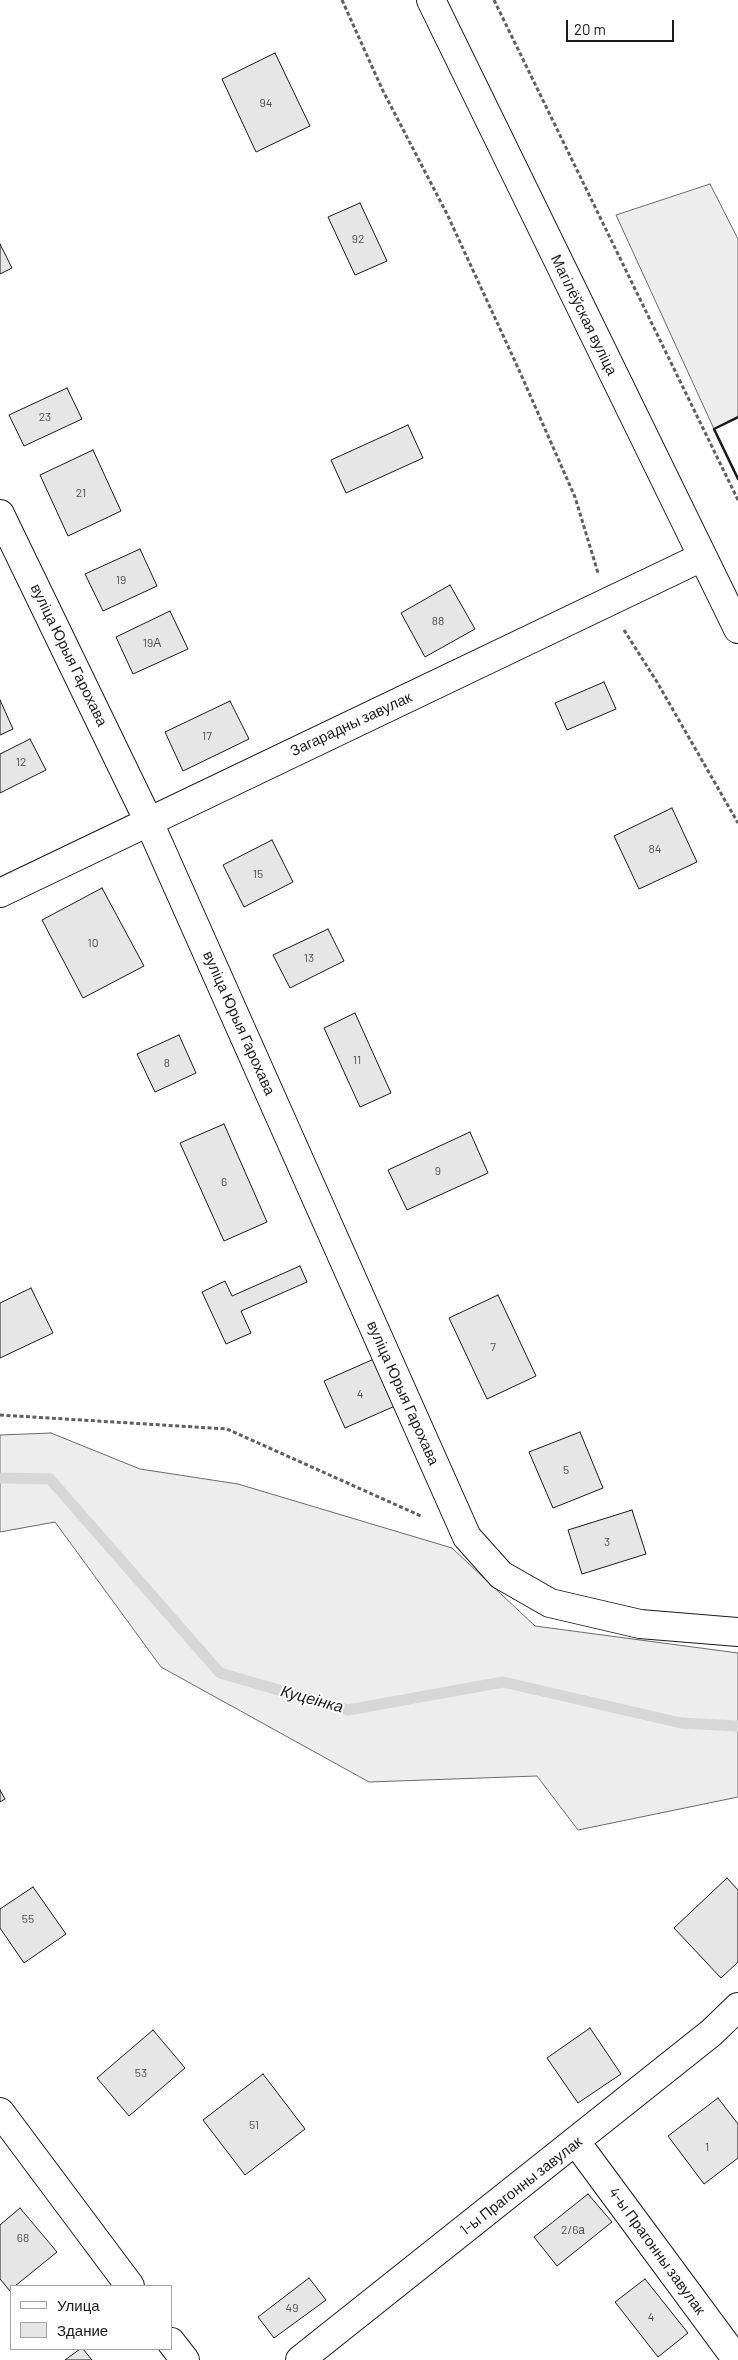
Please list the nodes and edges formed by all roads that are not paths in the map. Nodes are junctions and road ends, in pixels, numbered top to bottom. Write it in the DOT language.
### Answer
graph roads {
  1 [pos="431,0"];
  2 [pos="0,514"];
  3 [pos="702,557"];
  4 [pos="738,629"];
  5 [pos="148,820"];
  6 [pos="0,893"];
  7 [pos="738,1632"];
  8 [pos="738,2007"];
  9 [pos="0,2112"];
  10 [pos="576,2142"];
  11 [pos="129,2285"];
  12 [pos="172,2343"];
  13 [pos="185,2360"];
  14 [pos="300,2360"];
  15 [pos="737,2360"];
  1 -- 3 [label="street, Магілёўская вуліца"];
  2 -- 5 [label="street, вуліца Юрыя Гарохава"];
  3 -- 4 [label="street, Магілёўская вуліца"];
  3 -- 5 [label="street, Загарадны завулак"];
  5 -- 6 [label="street, Загарадны завулак"];
  5 -- 7 [label="street, вуліца Юрыя Гарохава"];
  8 -- 10 [label="street, 1-ы Прагонны завулак"];
  9 -- 11 [label="street"];
  10 -- 14 [label="street, 1-ы Прагонны завулак"];
  10 -- 15 [label="street, 4-ы Прагонны завулак"];
  12 -- 13 [label="street"];
}
